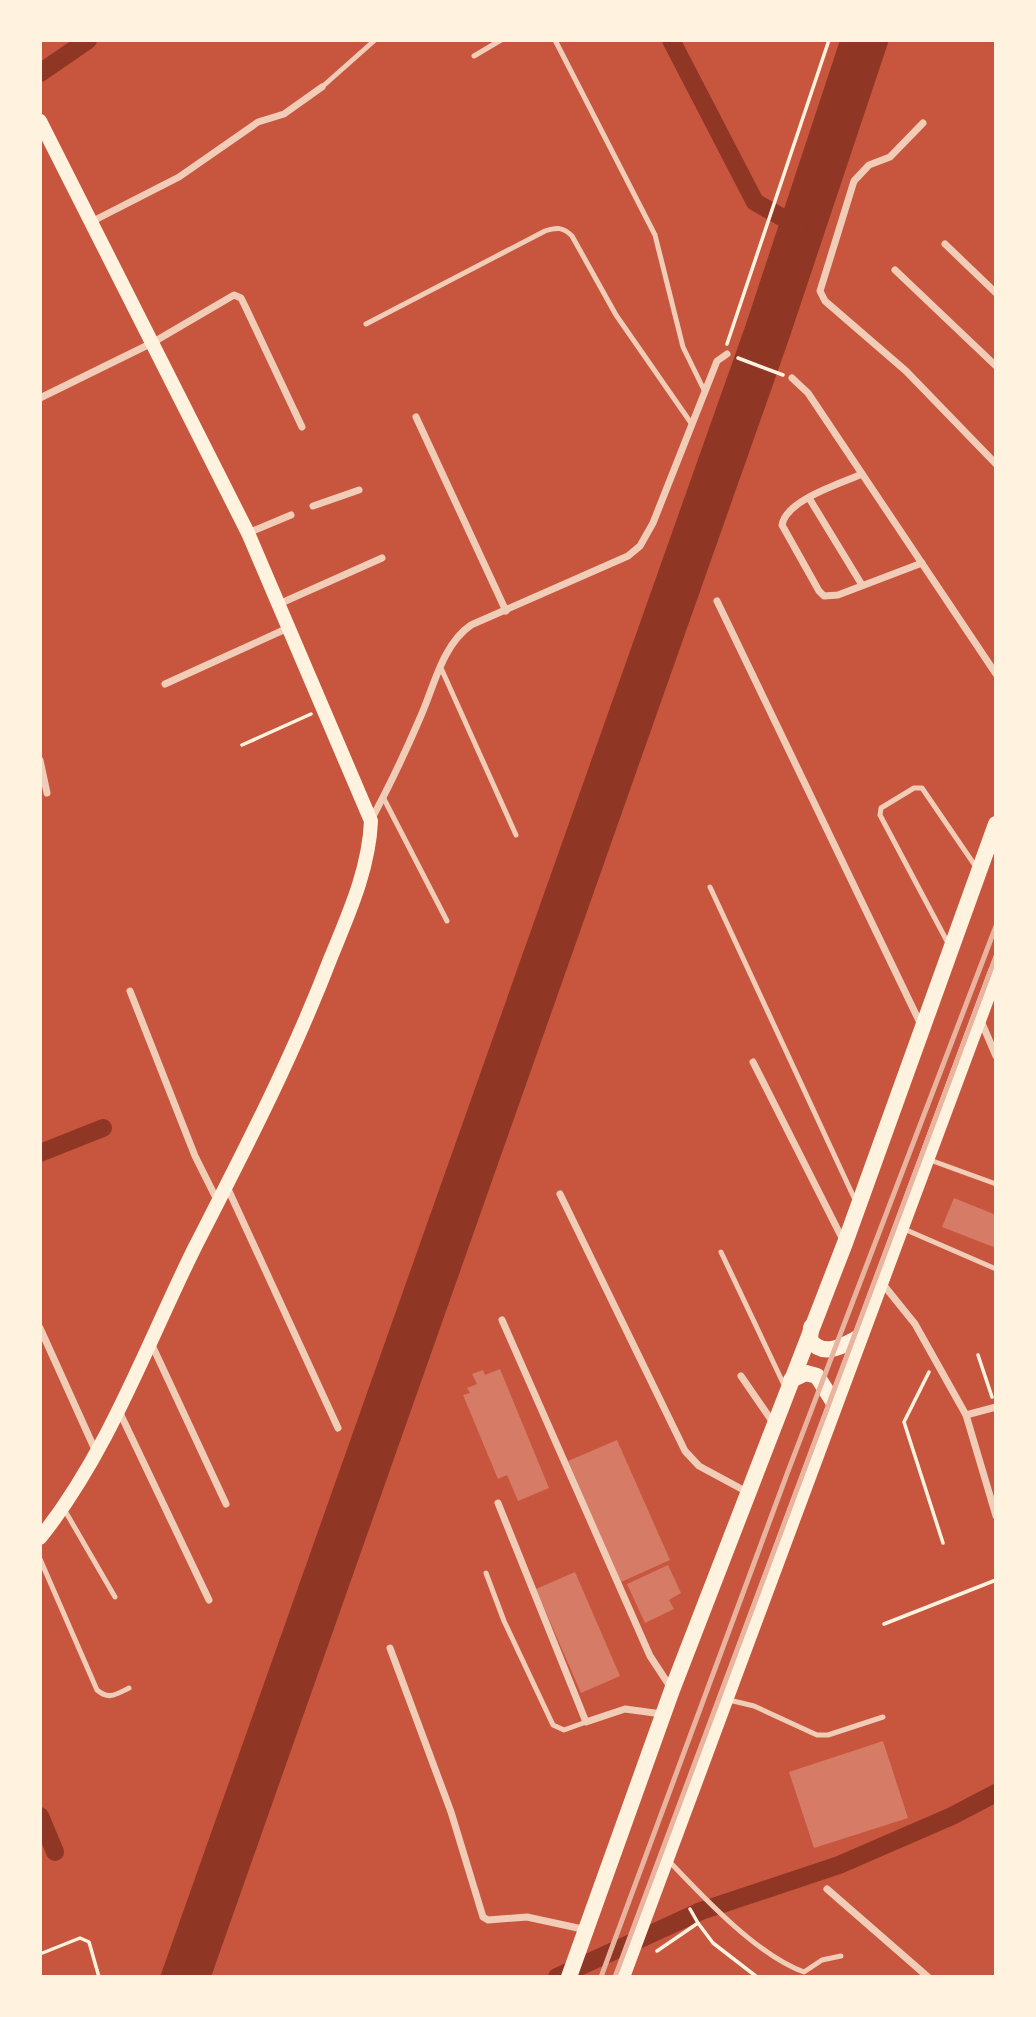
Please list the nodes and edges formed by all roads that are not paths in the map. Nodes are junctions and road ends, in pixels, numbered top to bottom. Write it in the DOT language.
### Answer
graph roads {
  1 [pos="500,40"];
  2 [pos="555,40"];
  3 [pos="377,41"];
  4 [pos="474,57"];
  5 [pos="322,87"];
  6 [pos="40,121"];
  7 [pos="923,122"];
  8 [pos="91,222"];
  9 [pos="945,244"];
  10 [pos="895,270"];
  11 [pos="996,293"];
  12 [pos="366,324"];
  13 [pos="152,343"];
  14 [pos="723,357"];
  15 [pos="996,366"];
  16 [pos="792,378"];
  17 [pos="705,392"];
  18 [pos="40,398"];
  19 [pos="416,417"];
  20 [pos="691,423"];
  21 [pos="302,427"];
  22 [pos="996,464"];
  23 [pos="862,474"];
  24 [pos="359,490"];
  25 [pos="808,498"];
  26 [pos="313,506"];
  27 [pos="291,514"];
  28 [pos="247,533"];
  29 [pos="382,558"];
  30 [pos="922,563"];
  31 [pos="862,585"];
  32 [pos="717,601"];
  33 [pos="279,604"];
  34 [pos="506,611"];
  35 [pos="288,628"];
  36 [pos="441,668"];
  37 [pos="996,674"];
  38 [pos="165,684"];
  39 [pos="40,760"];
  40 [pos="47,793"];
  41 [pos="383,797"];
  42 [pos="371,821"];
  43 [pos="996,824"];
  44 [pos="516,835"];
  45 [pos="978,872"];
  46 [pos="710,887"];
  47 [pos="447,921"];
  48 [pos="951,948"];
  49 [pos="996,972"];
  50 [pos="130,991"];
  51 [pos="979,1017"];
  52 [pos="922,1027"];
  53 [pos="996,1056"];
  54 [pos="753,1062"];
  55 [pos="925,1159"];
  56 [pos="996,1184"];
  57 [pos="228,1189"];
  58 [pos="560,1194"];
  59 [pos="219,1205"];
  60 [pos="858,1206"];
  61 [pos="901,1227"];
  62 [pos="845,1243"];
  63 [pos="722,1252"];
  64 [pos="996,1269"];
  65 [pos="880,1281"];
  66 [pos="502,1320"];
  67 [pos="813,1324"];
  68 [pos="40,1328"];
  69 [pos="858,1338"];
  70 [pos="150,1341"];
  71 [pos="741,1376"];
  72 [pos="789,1385"];
  73 [pos="834,1403"];
  74 [pos="995,1407"];
  75 [pos="117,1408"];
  76 [pos="965,1415"];
  77 [pos="774,1425"];
  78 [pos="338,1428"];
  79 [pos="96,1452"];
  80 [pos="749,1493"];
  81 [pos="498,1503"];
  82 [pos="226,1504"];
  83 [pos="64,1508"];
  84 [pos="996,1516"];
  85 [pos="40,1538"];
  86 [pos="40,1559"];
  87 [pos="486,1573"];
  88 [pos="115,1597"];
  89 [pos="209,1600"];
  90 [pos="390,1648"];
  91 [pos="129,1688"];
  92 [pos="672,1690"];
  93 [pos="725,1699"];
  94 [pos="663,1714"];
  95 [pos="883,1717"];
  96 [pos="586,1722"];
  97 [pos="666,1858"];
  98 [pos="827,1889"];
  99 [pos="587,1931"];
  100 [pos="841,1956"];
  101 [pos="572,1969"];
  102 [pos="622,1977"];
  103 [pos="928,1977"];
  1 -- 4 [label="lane"];
  2 -- 17 [label="lane"];
  3 -- 5 [label="lane"];
  5 -- 8 [label="street"];
  6 -- 8 [label="main road"];
  7 -- 22 [label="street"];
  8 -- 13 [label="main road"];
  9 -- 11 [label="street"];
  10 -- 15 [label="street"];
  12 -- 20 [label="lane"];
  13 -- 18 [label="street"];
  13 -- 21 [label="street"];
  13 -- 28 [label="main road"];
  14 -- 17 [label="street"];
  16 -- 23 [label="street"];
  17 -- 20 [label="street"];
  19 -- 34 [label="street"];
  20 -- 34 [label="street"];
  23 -- 25 [label="street"];
  23 -- 30 [label="street"];
  24 -- 26 [label="street"];
  25 -- 31 [label="street"];
  25 -- 31 [label="street"];
  27 -- 28 [label="street"];
  28 -- 33 [label="main road"];
  29 -- 33 [label="street"];
  30 -- 31 [label="street"];
  30 -- 37 [label="street"];
  32 -- 52 [label="street"];
  33 -- 35 [label="main road"];
  34 -- 36 [label="street"];
  35 -- 38 [label="street"];
  35 -- 42 [label="main road"];
  36 -- 41 [label="street"];
  36 -- 44 [label="lane"];
  39 -- 40 [label="street"];
  41 -- 42 [label="street"];
  41 -- 47 [label="lane"];
  42 -- 57 [label="main road"];
  43 -- 45 [label="main road"];
  45 -- 48 [label="main road"];
  45 -- 48 [label="lane"];
  46 -- 60 [label="lane"];
  48 -- 52 [label="main road"];
  49 -- 51 [label="main road"];
  50 -- 59 [label="street"];
  51 -- 53 [label="street"];
  51 -- 55 [label="main road"];
  52 -- 60 [label="main road"];
  54 -- 62 [label="street"];
  55 -- 56 [label="lane"];
  55 -- 61 [label="main road"];
  57 -- 59 [label="main road"];
  57 -- 78 [label="street"];
  58 -- 80 [label="street"];
  59 -- 70 [label="main road"];
  60 -- 62 [label="main road"];
  61 -- 64 [label="lane"];
  61 -- 65 [label="main road"];
  62 -- 67 [label="main road"];
  63 -- 72 [label="lane"];
  65 -- 69 [label="main road"];
  65 -- 76 [label="street"];
  66 -- 92 [label="street"];
  67 -- 69 [label="main road"];
  67 -- 72 [label="main road"];
  68 -- 79 [label="street"];
  69 -- 73 [label="main road"];
  70 -- 75 [label="main road"];
  70 -- 82 [label="street"];
  71 -- 77 [label="street"];
  72 -- 73 [label="main road"];
  72 -- 77 [label="main road"];
  73 -- 93 [label="main road"];
  74 -- 76 [label="street"];
  75 -- 79 [label="main road"];
  75 -- 89 [label="street"];
  76 -- 84 [label="street"];
  77 -- 80 [label="main road"];
  79 -- 83 [label="main road"];
  80 -- 92 [label="main road"];
  81 -- 96 [label="street"];
  83 -- 85 [label="main road"];
  83 -- 88 [label="lane"];
  86 -- 91 [label="lane"];
  87 -- 96 [label="lane"];
  90 -- 99 [label="street"];
  92 -- 94 [label="main road"];
  93 -- 95 [label="lane"];
  93 -- 97 [label="main road"];
  94 -- 96 [label="street"];
  94 -- 99 [label="main road"];
  97 -- 100 [label="lane"];
  97 -- 102 [label="main road"];
  98 -- 103 [label="street"];
  99 -- 101 [label="main road"];
}
